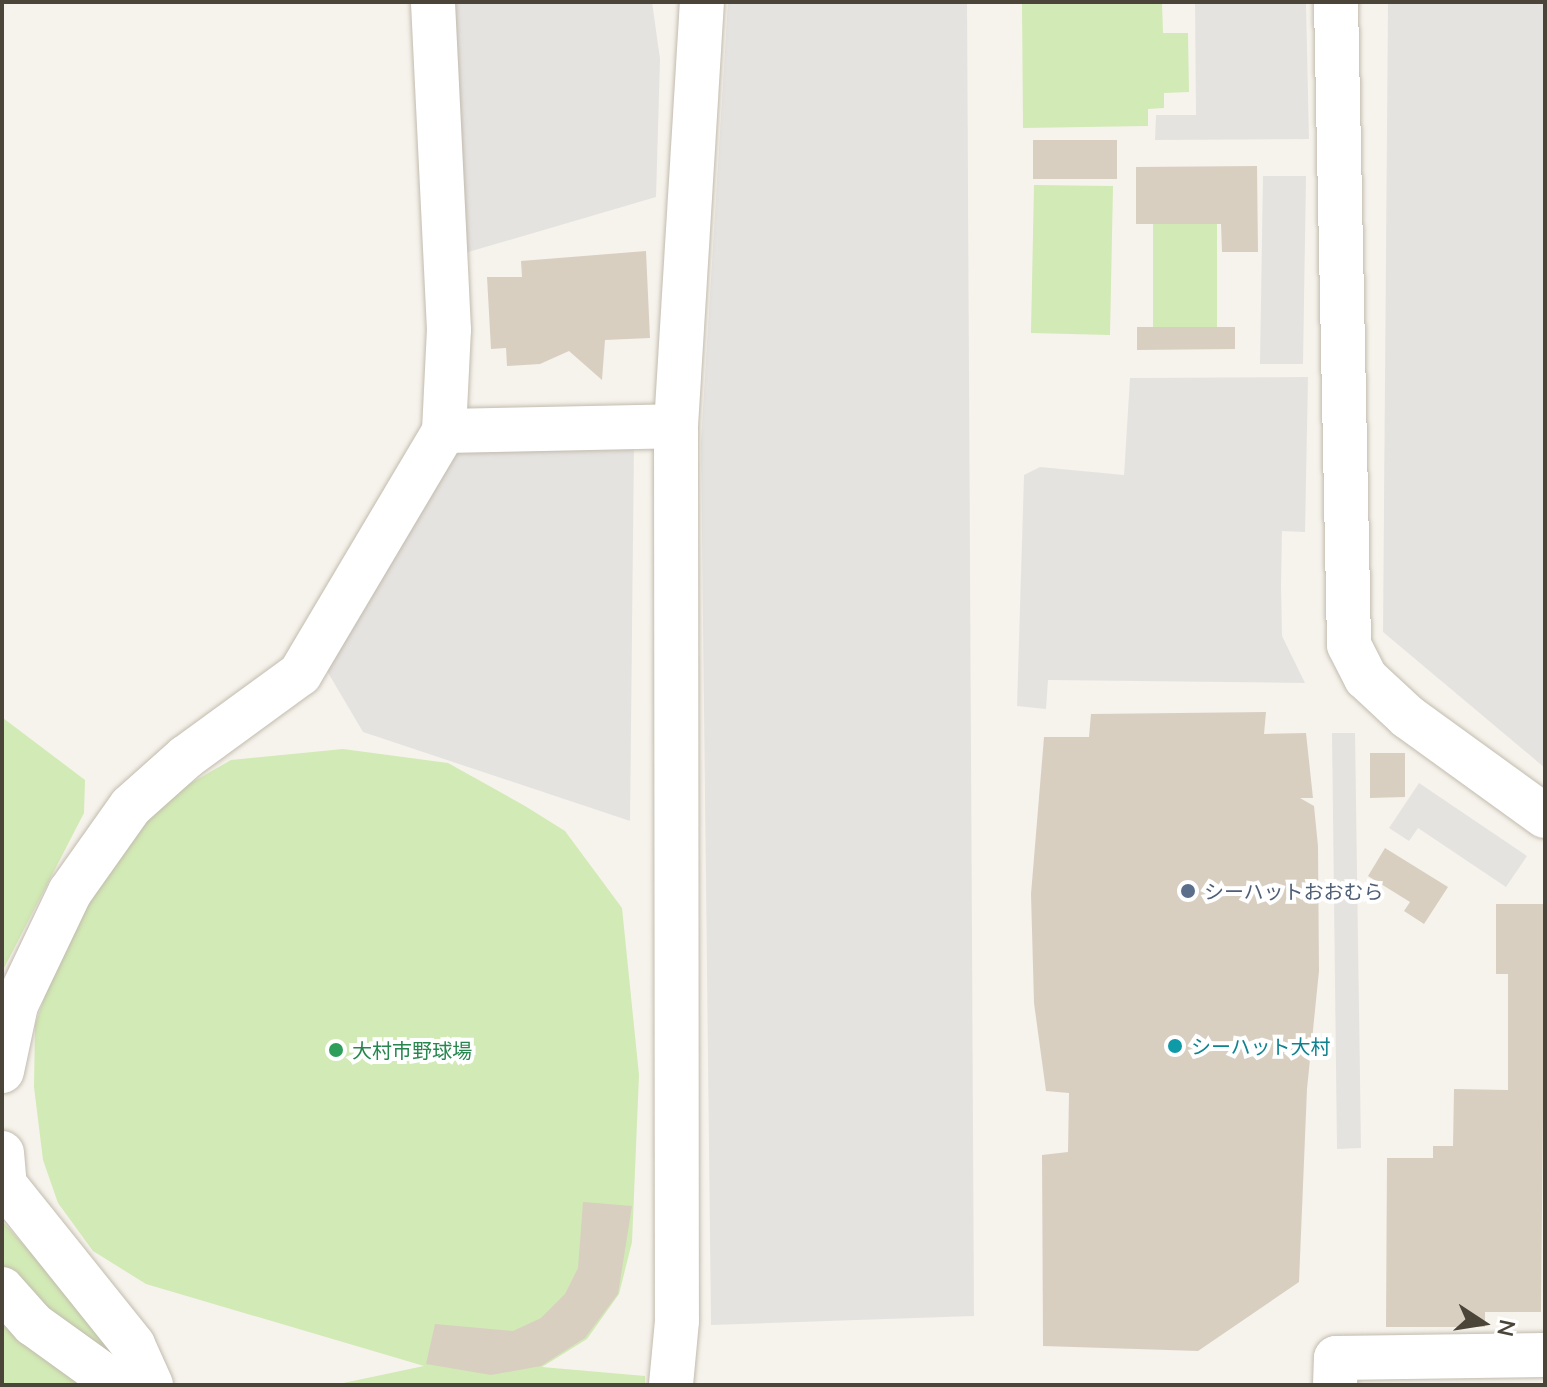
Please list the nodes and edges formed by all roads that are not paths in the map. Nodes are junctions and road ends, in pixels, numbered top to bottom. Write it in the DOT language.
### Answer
graph roads {
  1 [pos="433,2"];
  2 [pos="702,2"];
  3 [pos="1336,2"];
  4 [pos="676,426"];
  5 [pos="444,431"];
  6 [pos="1545,816"];
  7 [pos="2,1071"];
  8 [pos="2,1153"];
  9 [pos="2,1289"];
  10 [pos="1545,1355"];
  11 [pos="118,1385"];
  12 [pos="151,1385"];
  13 [pos="671,1385"];
  14 [pos="1335,1385"];
  1 -- 5 [label="street"];
  2 -- 4 [label="street"];
  3 -- 6 [label="street"];
  4 -- 5 [label="street"];
  4 -- 13 [label="street"];
  5 -- 7 [label="street"];
  8 -- 12 [label="street"];
  9 -- 11 [label="street"];
  10 -- 14 [label="street"];
}
